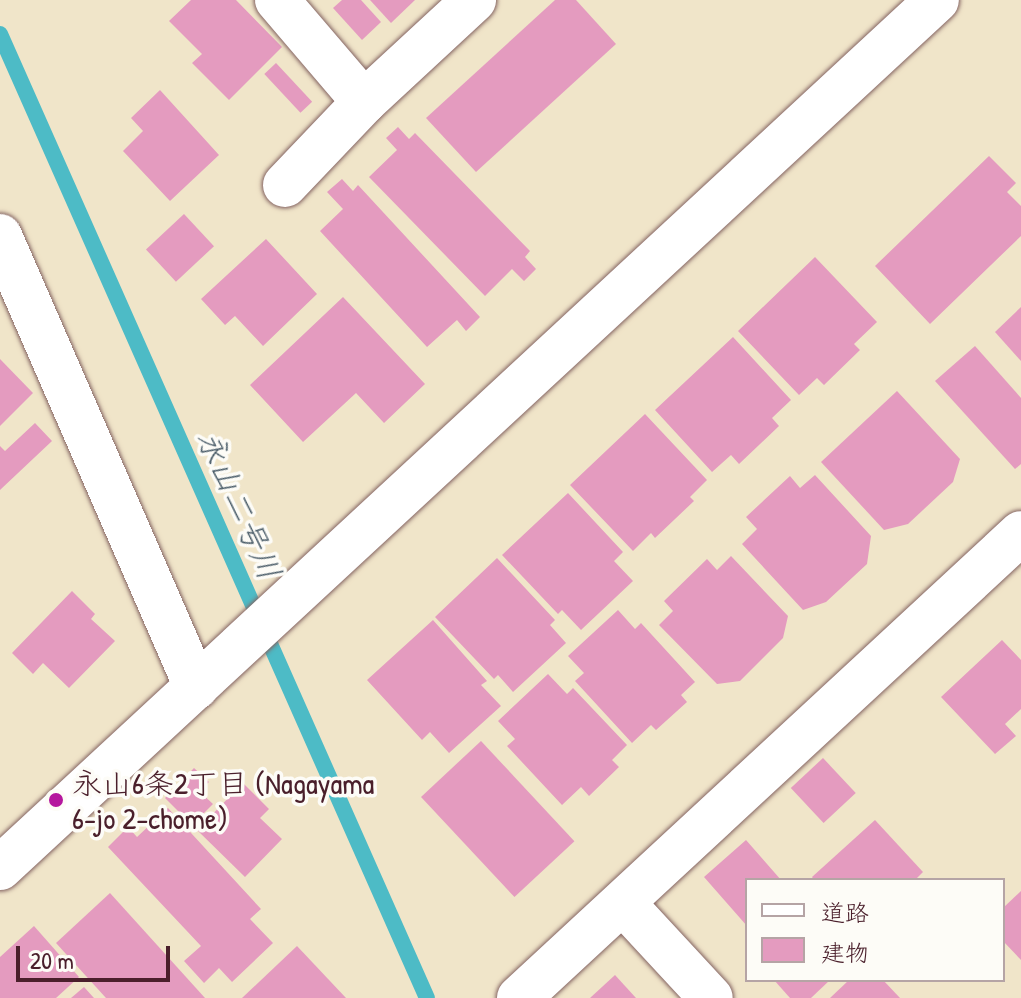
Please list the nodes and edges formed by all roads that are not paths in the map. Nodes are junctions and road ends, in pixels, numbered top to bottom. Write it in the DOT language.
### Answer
graph roads {
  1 [pos="277,0"];
  2 [pos="474,0"];
  3 [pos="937,0"];
  4 [pos="364,102"];
  5 [pos="285,185"];
  6 [pos="3,254"];
  7 [pos="1021,533"];
  8 [pos="209,675"];
  9 [pos="0,868"];
  10 [pos="623,903"];
  11 [pos="519,998"];
  12 [pos="711,998"];
  1 -- 4 [label="street"];
  2 -- 4 [label="street"];
  3 -- 8 [label="street"];
  4 -- 5 [label="street"];
  6 -- 8 [label="street"];
  7 -- 10 [label="street"];
  8 -- 9 [label="street"];
  10 -- 11 [label="street"];
  10 -- 12 [label="street"];
}
